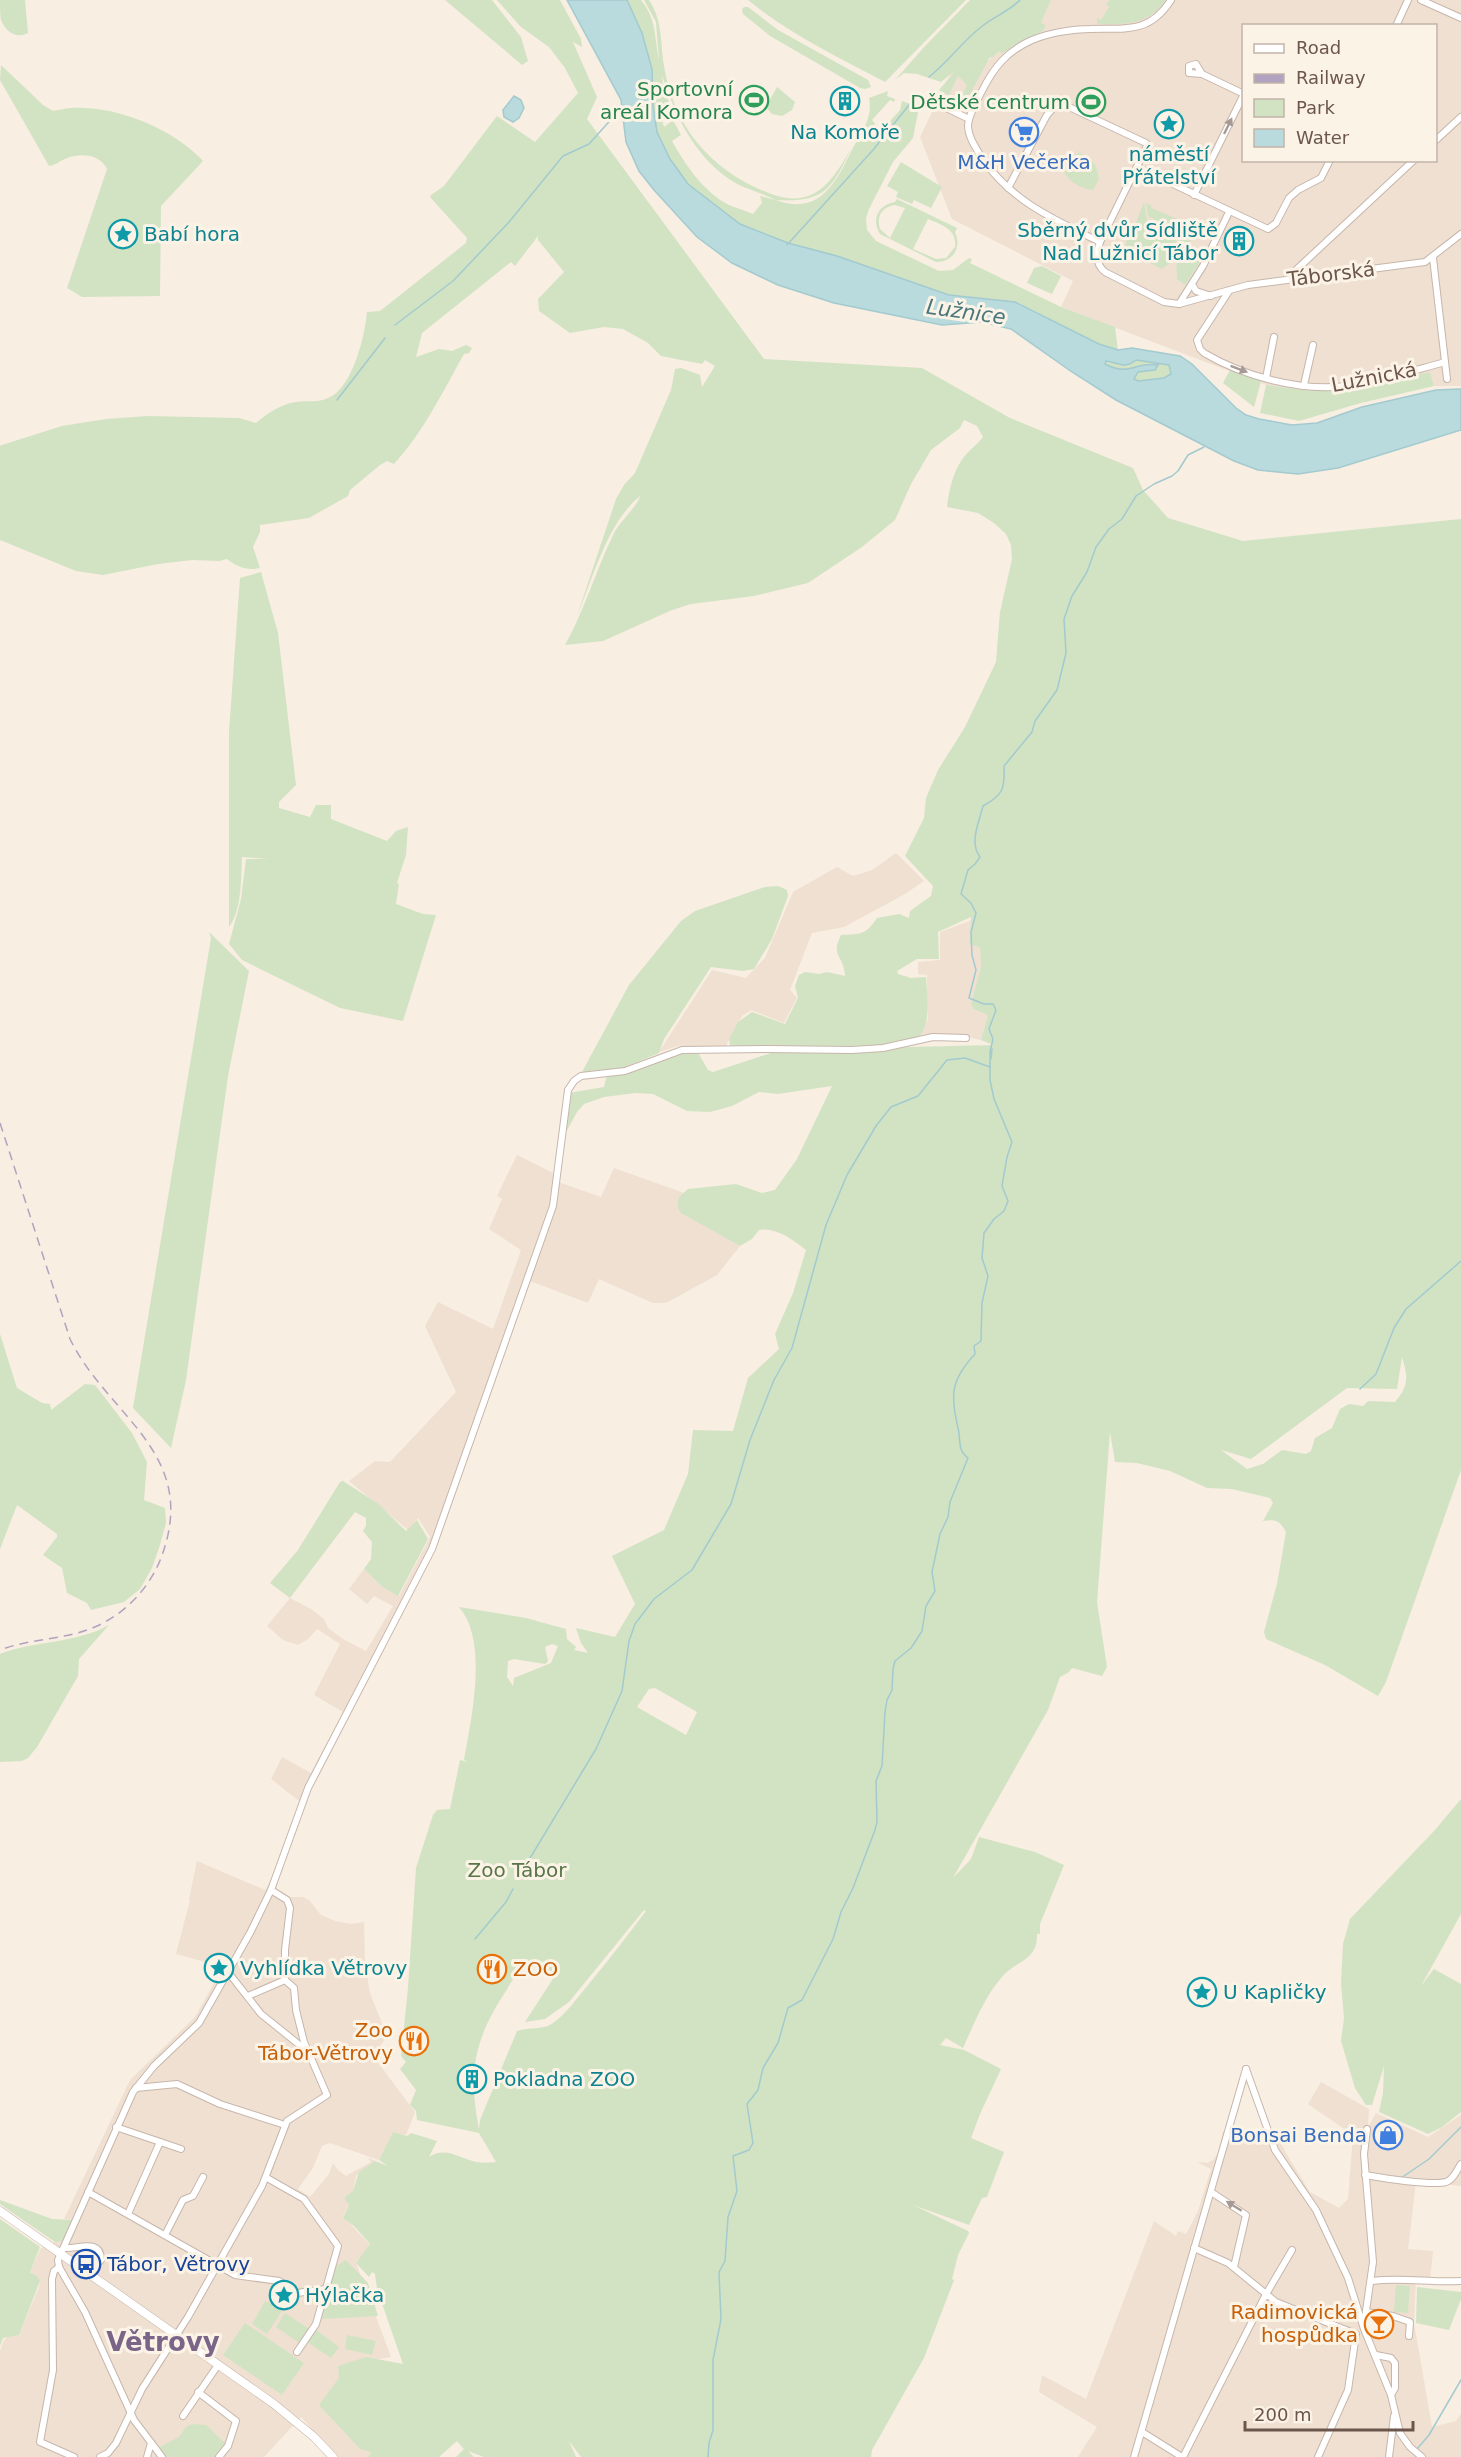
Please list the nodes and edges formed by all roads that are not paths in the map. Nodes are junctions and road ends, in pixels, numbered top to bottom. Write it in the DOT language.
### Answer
graph roads {
  1 [pos="1171,0"];
  2 [pos="1408,0"];
  3 [pos="1421,0"];
  4 [pos="1461,18"];
  5 [pos="1397,24"];
  6 [pos="1202,74"];
  7 [pos="1242,93"];
  8 [pos="1242,98"];
  9 [pos="930,100"];
  10 [pos="1461,117"];
  11 [pos="969,119"];
  12 [pos="1437,140"];
  13 [pos="1329,162"];
  14 [pos="1412,162"];
  15 [pos="1137,167"];
  16 [pos="1008,188"];
  17 [pos="1194,195"];
  18 [pos="1229,212"];
  19 [pos="1461,234"];
  20 [pos="1100,242"];
  21 [pos="1433,258"];
  22 [pos="1292,279"];
  23 [pos="1192,284"];
  24 [pos="1230,291"];
  25 [pos="1211,296"];
  26 [pos="1179,303"];
  27 [pos="1274,337"];
  28 [pos="1313,345"];
  29 [pos="1445,362"];
  30 [pos="1266,378"];
  31 [pos="1447,380"];
  32 [pos="1304,385"];
  33 [pos="966,1038"];
  34 [pos="271,1890"];
  35 [pos="228,1972"];
  36 [pos="285,1980"];
  37 [pos="248,1996"];
  38 [pos="307,2051"];
  39 [pos="136,2088"];
  40 [pos="285,2125"];
  41 [pos="116,2127"];
  42 [pos="1367,2129"];
  43 [pos="160,2142"];
  44 [pos="181,2149"];
  45 [pos="1461,2164"];
  46 [pos="1365,2175"];
  47 [pos="202,2177"];
  48 [pos="267,2178"];
  49 [pos="88,2192"];
  50 [pos="1211,2192"];
  51 [pos="0,2211"];
  52 [pos="128,2214"];
  53 [pos="165,2235"];
  54 [pos="1194,2248"];
  55 [pos="1292,2250"];
  56 [pos="63,2251"];
  57 [pos="217,2265"];
  58 [pos="59,2267"];
  59 [pos="1234,2267"];
  60 [pos="88,2272"];
  61 [pos="1372,2281"];
  62 [pos="1461,2281"];
  63 [pos="326,2289"];
  64 [pos="1265,2296"];
  65 [pos="1366,2312"];
  66 [pos="1364,2329"];
  67 [pos="1356,2334"];
  68 [pos="176,2335"];
  69 [pos="1409,2336"];
  70 [pos="297,2352"];
  71 [pos="1376,2355"];
  72 [pos="218,2365"];
  73 [pos="198,2392"];
  74 [pos="1391,2395"];
  75 [pos="1394,2410"];
  76 [pos="131,2414"];
  77 [pos="183,2416"];
  78 [pos="1142,2432"];
  79 [pos="151,2443"];
  80 [pos="74,2457"];
  81 [pos="100,2457"];
  82 [pos="147,2457"];
  83 [pos="162,2457"];
  84 [pos="219,2457"];
  85 [pos="333,2457"];
  86 [pos="1134,2457"];
  87 [pos="1182,2457"];
  88 [pos="1318,2457"];
  89 [pos="1389,2457"];
  90 [pos="1422,2457"];
  1 -- 11 [label="street"];
  2 -- 5 [label="street"];
  3 -- 4 [label="street"];
  6 -- 7 [label="street"];
  17 -- 8 [label="street, one-way"];
  9 -- 11 [label="street"];
  10 -- 12 [label="street"];
  11 -- 16 [label="street"];
  13 -- 18 [label="street"];
  14 -- 22 [label="street"];
  15 -- 16 [label="street"];
  15 -- 17 [label="street"];
  15 -- 20 [label="street"];
  16 -- 20 [label="street"];
  17 -- 18 [label="street"];
  18 -- 23 [label="street"];
  19 -- 21 [label="street, Táborská"];
  20 -- 26 [label="street"];
  21 -- 22 [label="street, Táborská"];
  21 -- 29 [label="street"];
  22 -- 24 [label="street, Táborská"];
  23 -- 25 [label="street"];
  23 -- 26 [label="street"];
  24 -- 25 [label="street, Táborská"];
  24 -- 30 [label="street, Lužnická, one-way"];
  25 -- 26 [label="street, Táborská"];
  27 -- 30 [label="street"];
  28 -- 32 [label="street"];
  29 -- 31 [label="street"];
  29 -- 32 [label="street, Lužnická"];
  30 -- 32 [label="street, Lužnická"];
  33 -- 34 [label="street"];
  34 -- 35 [label="street"];
  34 -- 36 [label="street"];
  35 -- 37 [label="street"];
  35 -- 39 [label="street"];
  36 -- 37 [label="street"];
  36 -- 38 [label="street"];
  37 -- 38 [label="street"];
  38 -- 40 [label="street"];
  39 -- 40 [label="street"];
  39 -- 41 [label="street"];
  40 -- 48 [label="street"];
  41 -- 43 [label="street"];
  41 -- 49 [label="street"];
  42 -- 46 [label="street"];
  43 -- 44 [label="street"];
  43 -- 52 [label="street"];
  45 -- 46 [label="street"];
  46 -- 61 [label="street"];
  47 -- 53 [label="street"];
  48 -- 57 [label="street"];
  48 -- 63 [label="street"];
  49 -- 52 [label="street"];
  49 -- 56 [label="street"];
  50 -- 54 [label="street"];
  59 -- 50 [label="street, one-way"];
  50 -- 66 [label="street"];
  51 -- 56 [label="street"];
  52 -- 53 [label="street"];
  53 -- 57 [label="street"];
  54 -- 59 [label="street"];
  54 -- 78 [label="street"];
  55 -- 64 [label="street"];
  56 -- 58 [label="street"];
  56 -- 60 [label="street"];
  56 -- 60 [label="street"];
  57 -- 63 [label="street"];
  57 -- 68 [label="street"];
  58 -- 76 [label="street"];
  58 -- 80 [label="street"];
  59 -- 64 [label="street"];
  60 -- 68 [label="street"];
  61 -- 62 [label="street"];
  61 -- 65 [label="street"];
  63 -- 70 [label="street"];
  64 -- 67 [label="street"];
  64 -- 87 [label="street"];
  65 -- 66 [label="street"];
  65 -- 69 [label="street"];
  66 -- 67 [label="street"];
  66 -- 71 [label="street"];
  67 -- 88 [label="street"];
  68 -- 72 [label="street"];
  68 -- 76 [label="street"];
  71 -- 74 [label="street"];
  71 -- 74 [label="street"];
  72 -- 73 [label="street"];
  72 -- 85 [label="street"];
  73 -- 77 [label="street"];
  73 -- 84 [label="street"];
  74 -- 75 [label="street"];
  75 -- 89 [label="street"];
  75 -- 90 [label="street"];
  76 -- 79 [label="street"];
  76 -- 81 [label="street"];
  78 -- 86 [label="street"];
  78 -- 87 [label="street"];
  79 -- 82 [label="street"];
  79 -- 83 [label="street"];
}
